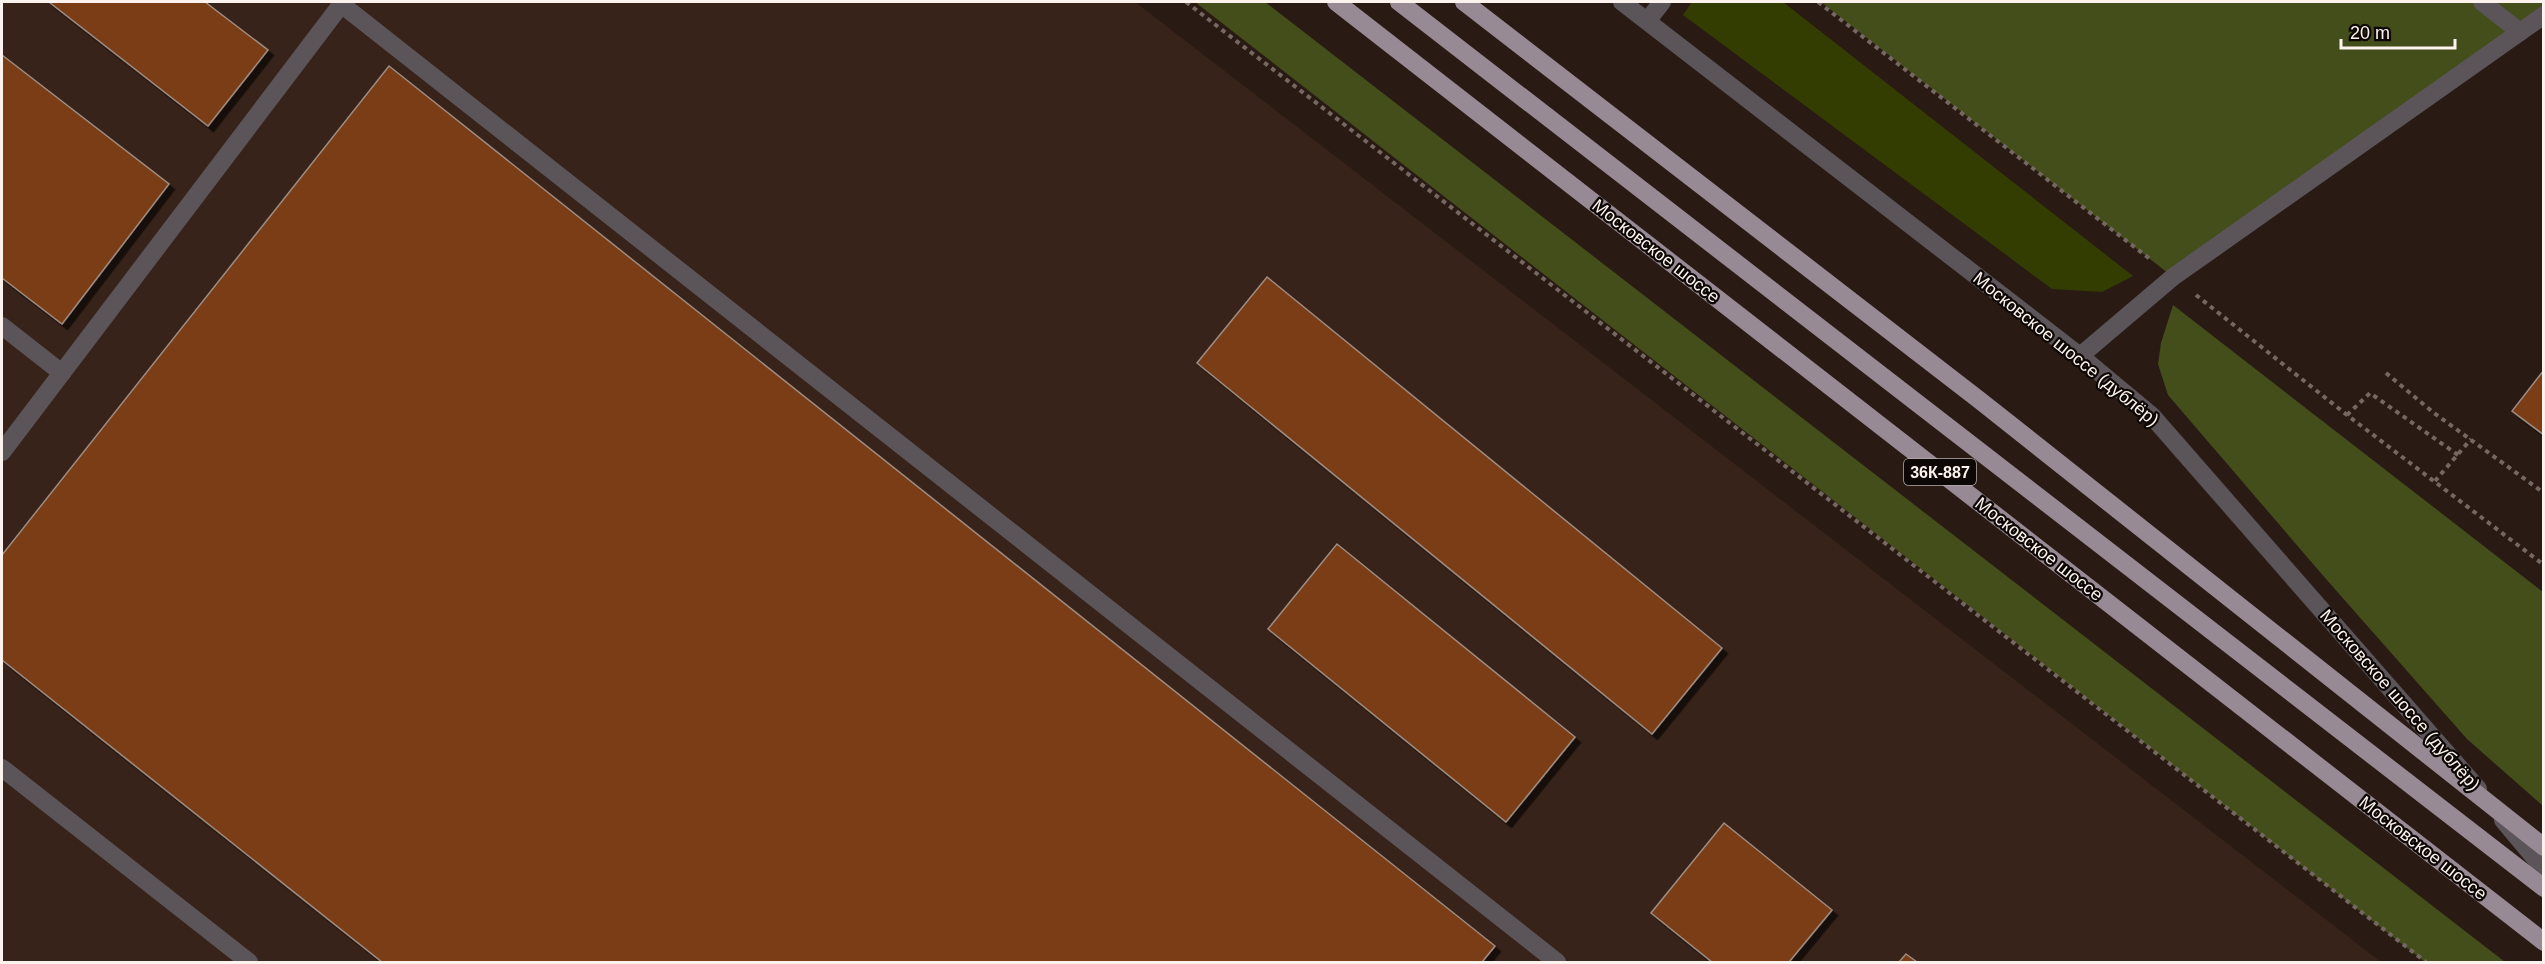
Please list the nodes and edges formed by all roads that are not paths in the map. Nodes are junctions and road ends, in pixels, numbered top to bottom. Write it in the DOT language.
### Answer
graph roads {
  1 [pos="1336,2"];
  2 [pos="1399,2"];
  3 [pos="1464,2"];
  4 [pos="1622,2"];
  5 [pos="1662,2"];
  6 [pos="2482,2"];
  7 [pos="342,3"];
  8 [pos="2544,15"];
  9 [pos="1647,20"];
  10 [pos="2520,32"];
  11 [pos="2,326"];
  12 [pos="2080,356"];
  13 [pos="62,372"];
  14 [pos="2,452"];
  15 [pos="2,768"];
  16 [pos="2493,808"];
  17 [pos="2544,847"];
  18 [pos="2544,869"];
  19 [pos="2544,888"];
  20 [pos="2544,942"];
  21 [pos="1551,961"];
  22 [pos="249,963"];
  1 -- 20 [label="main road, Московское шоссе / 36К-887"];
  2 -- 19 [label="main road, 36К-887"];
  3 -- 16 [label="main road"];
  4 -- 9 [label="street, Московское шоссе (дублёр)"];
  5 -- 9 [label="street"];
  6 -- 10 [label="street"];
  7 -- 13 [label="street"];
  7 -- 21 [label="street"];
  8 -- 10 [label="street"];
  9 -- 12 [label="street, Московское шоссе (дублёр)"];
  10 -- 12 [label="street"];
  11 -- 13 [label="street"];
  12 -- 16 [label="street, Московское шоссе (дублёр)"];
  13 -- 14 [label="street"];
  15 -- 22 [label="street"];
  16 -- 17 [label="main road"];
  16 -- 18 [label="street, Московское шоссе (дублёр)"];
}
